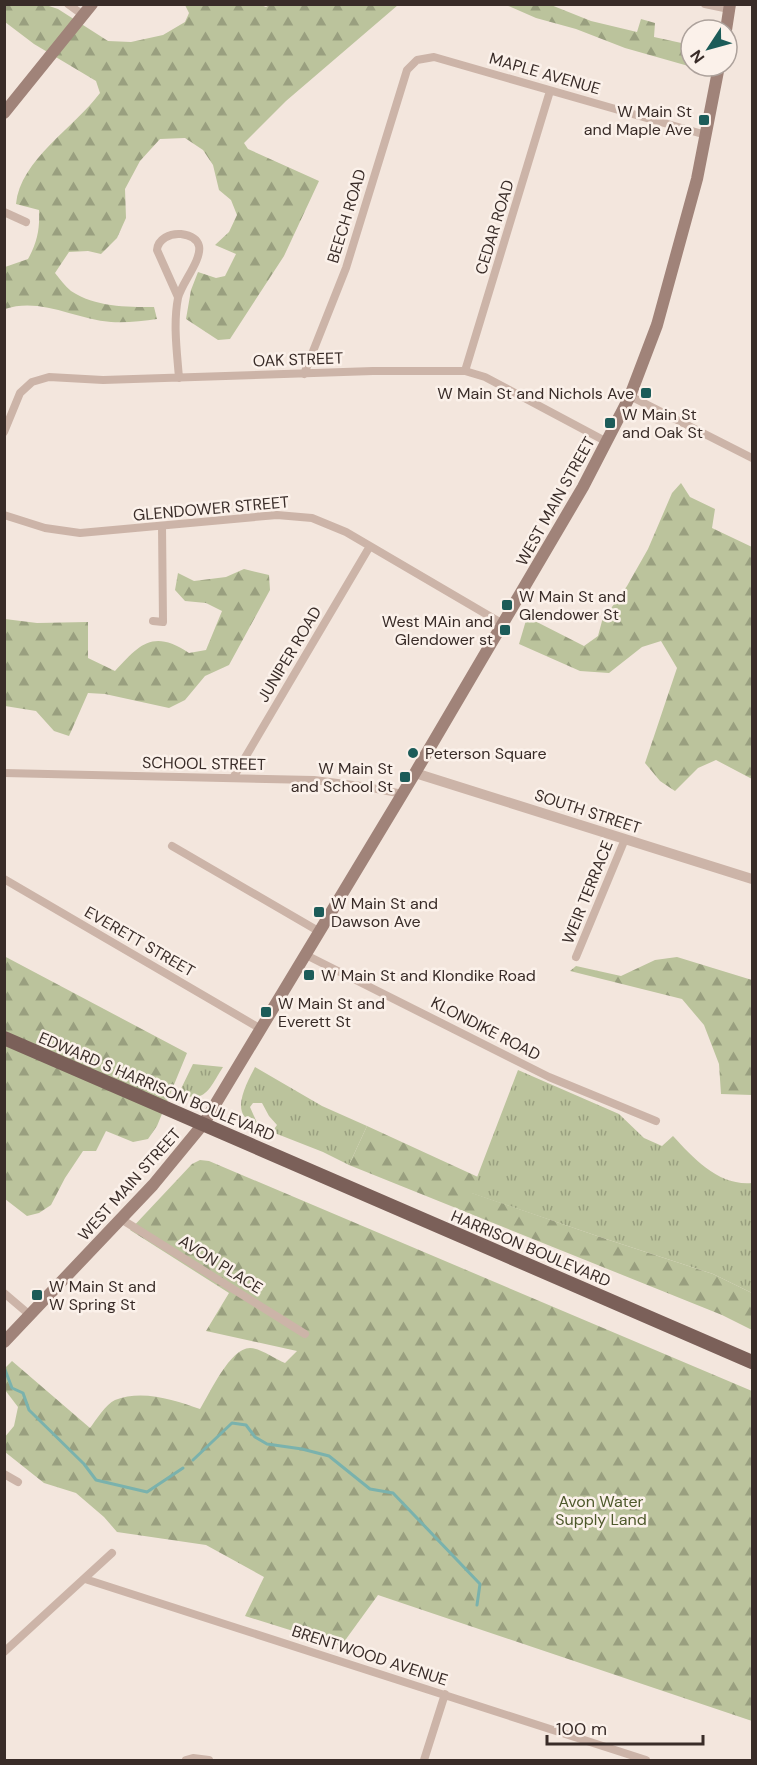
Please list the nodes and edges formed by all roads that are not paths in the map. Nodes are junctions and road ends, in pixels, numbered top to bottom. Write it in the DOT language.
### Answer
graph roads {
  1 [pos="68,4"];
  2 [pos="92,4"];
  3 [pos="705,4"];
  4 [pos="730,7"];
  5 [pos="83,15"];
  6 [pos="411,64"];
  7 [pos="717,78"];
  8 [pos="550,91"];
  9 [pos="4,113"];
  10 [pos="706,135"];
  11 [pos="4,212"];
  12 [pos="26,222"];
  13 [pos="178,297"];
  14 [pos="465,371"];
  15 [pos="304,374"];
  16 [pos="179,378"];
  17 [pos="630,396"];
  18 [pos="4,432"];
  19 [pos="607,442"];
  20 [pos="753,458"];
  21 [pos="4,515"];
  22 [pos="162,526"];
  23 [pos="370,546"];
  24 [pos="153,621"];
  25 [pos="503,624"];
  26 [pos="4,773"];
  27 [pos="415,773"];
  28 [pos="233,778"];
  29 [pos="403,794"];
  30 [pos="625,839"];
  31 [pos="172,846"];
  32 [pos="4,879"];
  33 [pos="753,879"];
  34 [pos="320,932"];
  35 [pos="306,955"];
  36 [pos="576,957"];
  37 [pos="261,1029"];
  38 [pos="4,1038"];
  39 [pos="656,1121"];
  40 [pos="204,1123"];
  41 [pos="297,1164"];
  42 [pos="121,1219"];
  43 [pos="4,1293"];
  44 [pos="31,1316"];
  45 [pos="305,1334"];
  46 [pos="4,1342"];
  47 [pos="753,1362"];
  48 [pos="4,1474"];
  49 [pos="18,1482"];
  50 [pos="112,1553"];
  51 [pos="85,1579"];
  52 [pos="4,1652"];
  53 [pos="445,1694"];
  54 [pos="186,1760"];
  55 [pos="209,1761"];
  56 [pos="424,1761"];
  57 [pos="646,1761"];
  1 -- 5 [label="street"];
  2 -- 5 [label="main road"];
  3 -- 4 [label="street"];
  5 -- 9 [label="main road"];
  6 -- 8 [label="street, MAPLE AVENUE"];
  6 -- 15 [label="street, BEECH ROAD"];
  7 -- 10 [label="main road, WEST MAIN STREET"];
  8 -- 10 [label="street, MAPLE AVENUE"];
  8 -- 14 [label="street, CEDAR ROAD"];
  10 -- 17 [label="main road, WEST MAIN STREET"];
  11 -- 12 [label="street"];
  13 -- 13 [label="street"];
  13 -- 16 [label="street"];
  14 -- 15 [label="street, OAK STREET"];
  14 -- 19 [label="street, OAK STREET"];
  15 -- 16 [label="street, OAK STREET"];
  16 -- 18 [label="street, OAK STREET"];
  17 -- 19 [label="main road, WEST MAIN STREET"];
  17 -- 20 [label="street"];
  19 -- 25 [label="main road, WEST MAIN STREET"];
  21 -- 22 [label="street, GLENDOWER STREET"];
  22 -- 23 [label="street, GLENDOWER STREET"];
  22 -- 24 [label="street"];
  23 -- 25 [label="street, GLENDOWER STREET"];
  23 -- 28 [label="street, JUNIPER ROAD"];
  25 -- 27 [label="main road, WEST MAIN STREET"];
  26 -- 28 [label="street, SCHOOL STREET"];
  27 -- 29 [label="main road, WEST MAIN STREET"];
  27 -- 30 [label="street, SOUTH STREET"];
  28 -- 29 [label="street, SCHOOL STREET"];
  29 -- 34 [label="main road, WEST MAIN STREET"];
  30 -- 33 [label="street, SOUTH STREET"];
  30 -- 36 [label="street, WEIR TERRACE"];
  31 -- 34 [label="street"];
  32 -- 37 [label="street, EVERETT STREET"];
  34 -- 35 [label="main road, WEST MAIN STREET"];
  35 -- 37 [label="main road, WEST MAIN STREET"];
  35 -- 39 [label="street, KLONDIKE ROAD"];
  37 -- 40 [label="main road, WEST MAIN STREET"];
  38 -- 40 [label="main road, EDWARD S HARRISON BOULEVARD"];
  40 -- 41 [label="main road, EDWARD S HARRISON BOULEVARD"];
  40 -- 42 [label="main road, WEST MAIN STREET"];
  41 -- 47 [label="main road, HARRISON BOULEVARD"];
  42 -- 44 [label="main road, WEST MAIN STREET"];
  42 -- 45 [label="street, AVON PLACE"];
  43 -- 44 [label="street"];
  44 -- 46 [label="main road, WEST MAIN STREET"];
  48 -- 49 [label="street"];
  50 -- 51 [label="street"];
  51 -- 52 [label="street"];
  51 -- 53 [label="street, BRENTWOOD AVENUE"];
  53 -- 56 [label="street"];
  53 -- 57 [label="street, BRENTWOOD AVENUE"];
  54 -- 55 [label="street"];
}
